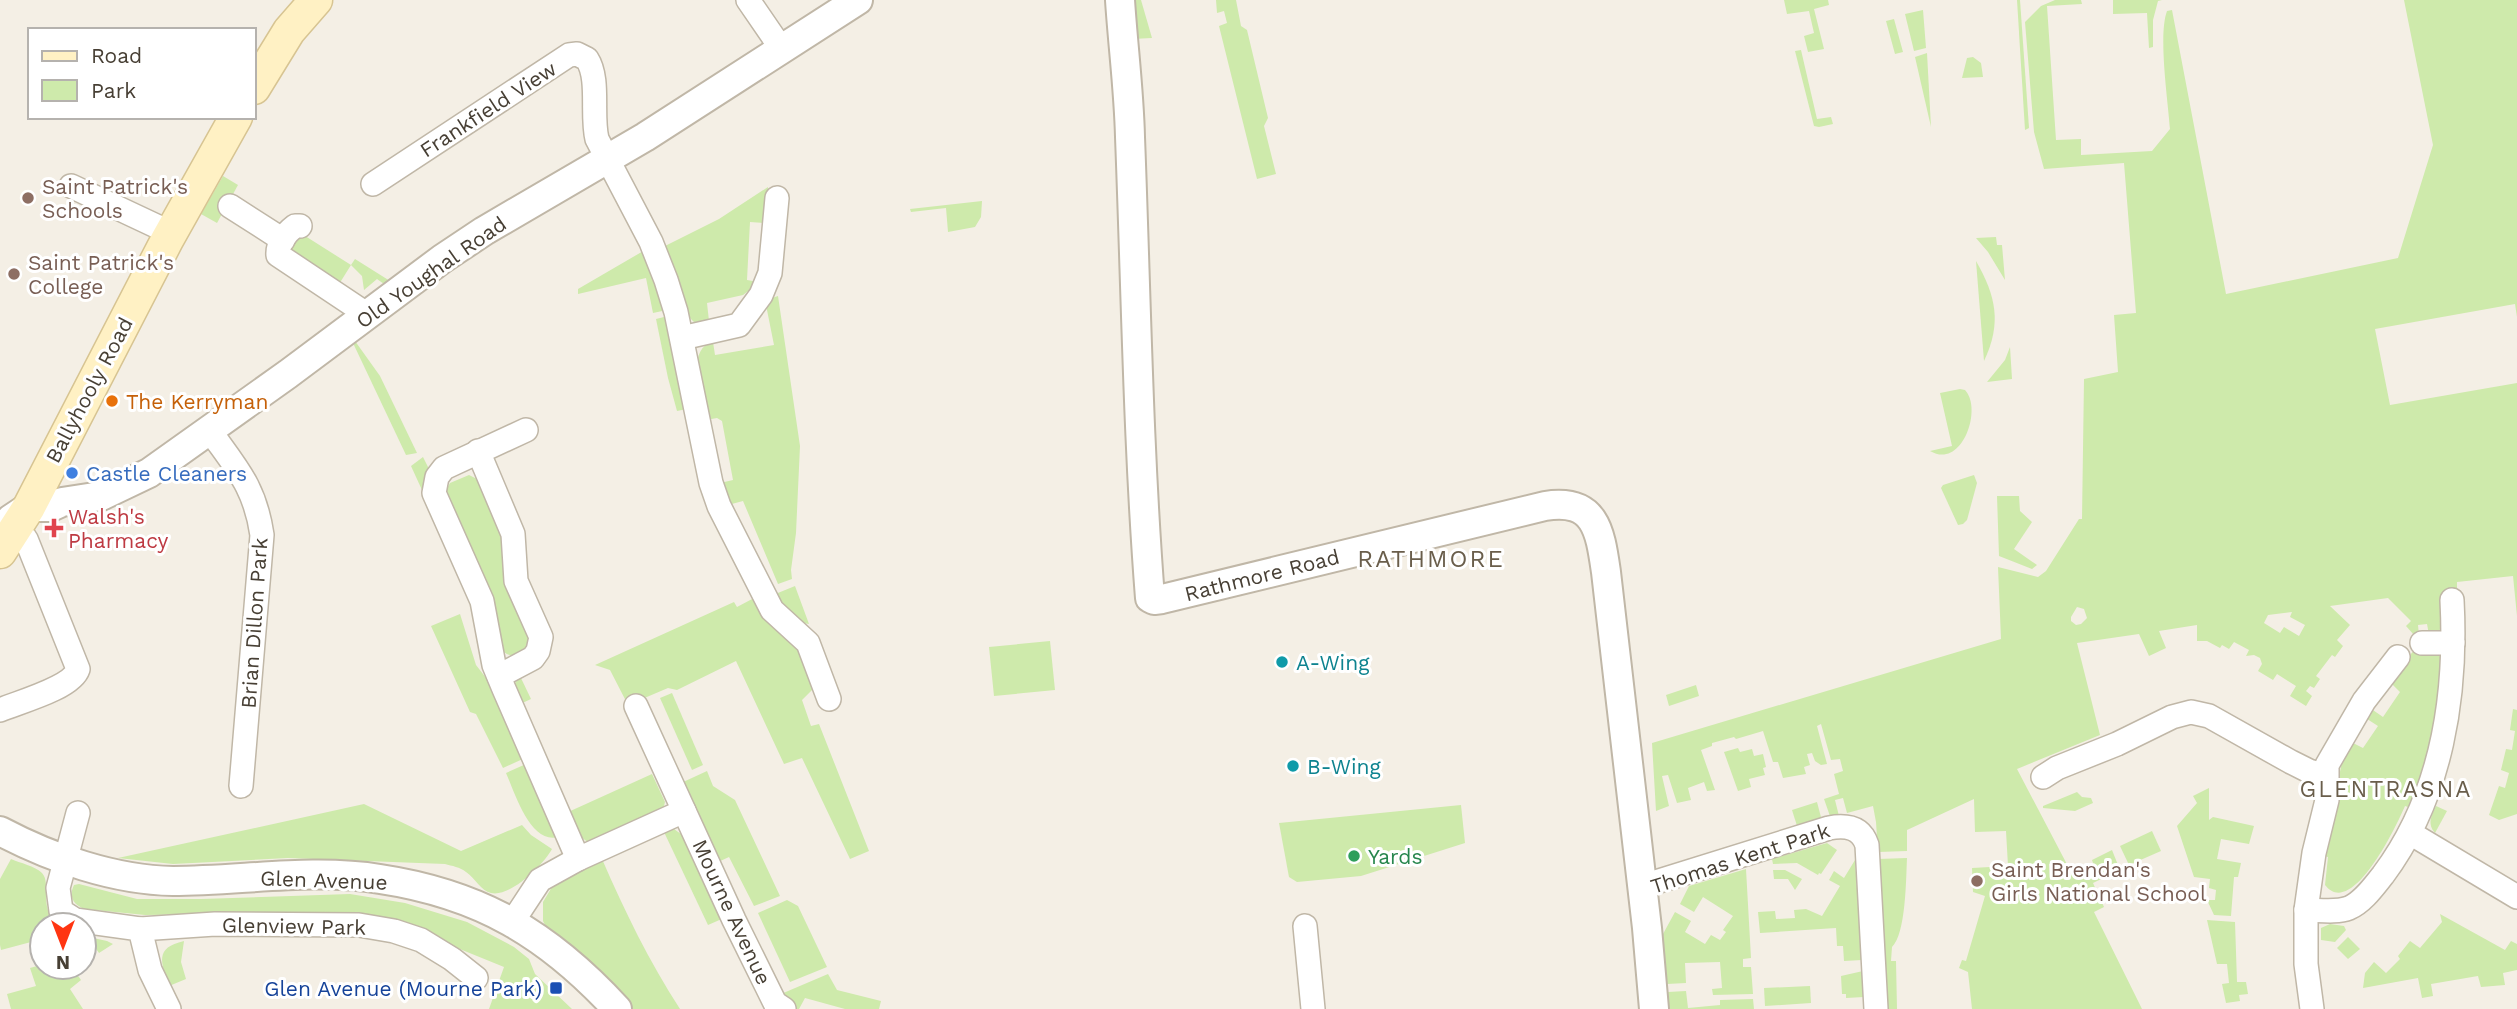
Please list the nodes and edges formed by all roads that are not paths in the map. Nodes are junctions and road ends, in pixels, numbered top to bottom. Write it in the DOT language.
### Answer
graph roads {
  1 [pos="316,0"];
  2 [pos="748,0"];
  3 [pos="1120,0"];
  4 [pos="852,1"];
  5 [pos="781,48"];
  6 [pos="256,85"];
  7 [pos="226,120"];
  8 [pos="607,160"];
  9 [pos="373,184"];
  10 [pos="71,186"];
  11 [pos="776,198"];
  12 [pos="230,206"];
  13 [pos="171,233"];
  14 [pos="368,315"];
  15 [pos="681,338"];
  16 [pos="526,429"];
  17 [pos="210,431"];
  18 [pos="478,451"];
  19 [pos="11,529"];
  20 [pos="2452,600"];
  21 [pos="2422,643"];
  22 [pos="2453,643"];
  23 [pos="2398,657"];
  24 [pos="499,676"];
  25 [pos="829,699"];
  26 [pos="636,706"];
  27 [pos="0,709"];
  28 [pos="2326,776"];
  29 [pos="2043,777"];
  30 [pos="241,786"];
  31 [pos="684,811"];
  32 [pos="78,813"];
  33 [pos="0,831"];
  34 [pos="2410,833"];
  35 [pos="66,859"];
  36 [pos="578,859"];
  37 [pos="1643,886"];
  38 [pos="2517,897"];
  39 [pos="2306,910"];
  40 [pos="513,921"];
  41 [pos="1305,926"];
  42 [pos="140,929"];
  43 [pos="477,978"];
  44 [pos="169,1009"];
  45 [pos="617,1009"];
  46 [pos="784,1009"];
  47 [pos="1313,1009"];
  48 [pos="1654,1009"];
  49 [pos="1877,1009"];
  50 [pos="2312,1009"];
  1 -- 6 [label="main road"];
  2 -- 5 [label="street"];
  3 -- 37 [label="street, Rathmore Road"];
  4 -- 5 [label="street, Old Youghal Road"];
  5 -- 8 [label="street, Old Youghal Road"];
  7 -- 13 [label="main road, Ballyhooly Road"];
  8 -- 9 [label="street, Frankfield View"];
  8 -- 14 [label="street, Old Youghal Road"];
  8 -- 15 [label="street"];
  10 -- 13 [label="street"];
  11 -- 15 [label="street"];
  12 -- 14 [label="street"];
  13 -- 19 [label="main road, Ballyhooly Road"];
  14 -- 17 [label="street, Old Youghal Road"];
  15 -- 25 [label="street"];
  16 -- 18 [label="street"];
  17 -- 19 [label="street, Old Youghal Road"];
  17 -- 30 [label="street, Brian Dillon Park"];
  18 -- 24 [label="street"];
  18 -- 24 [label="street"];
  19 -- 27 [label="street"];
  20 -- 22 [label="street"];
  21 -- 22 [label="street"];
  22 -- 34 [label="street"];
  23 -- 28 [label="street"];
  24 -- 36 [label="street"];
  26 -- 31 [label="street, Mourne Avenue"];
  28 -- 29 [label="street"];
  28 -- 39 [label="street"];
  31 -- 36 [label="street"];
  31 -- 46 [label="street, Mourne Avenue"];
  32 -- 35 [label="street, Glenview Park"];
  33 -- 35 [label="street, Glen Avenue"];
  34 -- 38 [label="street"];
  34 -- 39 [label="street"];
  35 -- 40 [label="street, Glen Avenue"];
  35 -- 42 [label="street, Glenview Park"];
  36 -- 40 [label="street"];
  37 -- 48 [label="street, Thomas Kent Park"];
  37 -- 49 [label="street, Thomas Kent Park"];
  39 -- 50 [label="street"];
  40 -- 45 [label="street, Glen Avenue"];
  41 -- 47 [label="street"];
  42 -- 43 [label="street, Glenview Park"];
  42 -- 44 [label="street"];
}
